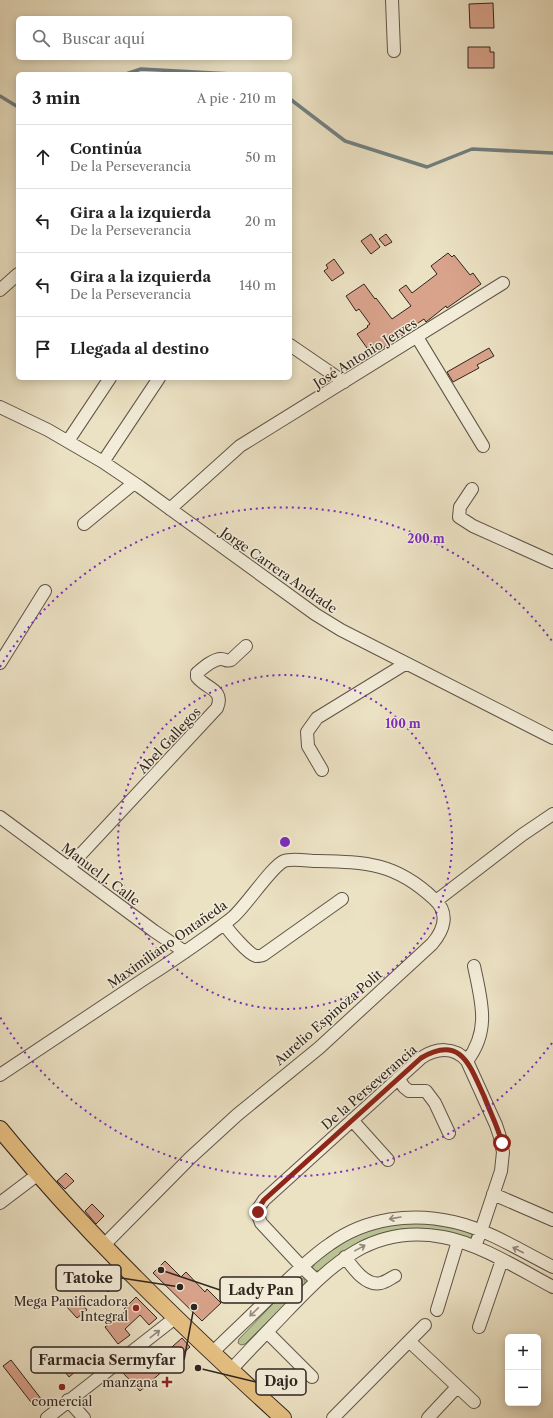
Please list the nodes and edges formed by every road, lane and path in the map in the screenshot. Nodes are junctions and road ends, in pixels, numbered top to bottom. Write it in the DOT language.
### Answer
graph roads {
  1 [pos="392,0"];
  2 [pos="394,50"];
  3 [pos="16,276"];
  4 [pos="503,283"];
  5 [pos="0,290"];
  6 [pos="417,337"];
  7 [pos="292,346"];
  8 [pos="109,380"];
  9 [pos="158,380"];
  10 [pos="344,382"];
  11 [pos="0,406"];
  12 [pos="68,441"];
  13 [pos="483,446"];
  14 [pos="103,462"];
  15 [pos="134,482"];
  16 [pos="472,489"];
  17 [pos="170,509"];
  18 [pos="84,524"];
  19 [pos="553,562"];
  20 [pos="45,591"];
  21 [pos="246,646"];
  22 [pos="0,663"];
  23 [pos="405,664"];
  24 [pos="553,738"];
  25 [pos="322,770"];
  26 [pos="553,814"];
  27 [pos="0,817"];
  28 [pos="69,867"];
  29 [pos="342,899"];
  30 [pos="436,900"];
  31 [pos="224,924"];
  32 [pos="185,952"];
  33 [pos="474,966"];
  34 [pos="467,1061"];
  35 [pos="0,1075"];
  36 [pos="398,1078"];
  37 [pos="352,1120"];
  38 [pos="0,1130"];
  39 [pos="449,1134"];
  40 [pos="388,1160"];
  41 [pos="37,1175"];
  42 [pos="493,1194"];
  43 [pos="0,1203"];
  44 [pos="553,1220"];
  45 [pos="481,1231"];
  46 [pos="458,1241"];
  47 [pos="103,1246"];
  48 [pos="475,1246"];
  49 [pos="345,1257"];
  50 [pos="502,1260"];
  51 [pos="302,1267"];
  52 [pos="553,1267"];
  53 [pos="396,1276"];
  54 [pos="316,1280"];
  55 [pos="553,1287"];
  56 [pos="437,1310"];
  57 [pos="175,1318"];
  58 [pos="424,1325"];
  59 [pos="479,1327"];
  60 [pos="267,1332"];
  61 [pos="409,1341"];
  62 [pos="212,1353"];
  63 [pos="230,1371"];
  64 [pos="312,1377"];
  65 [pos="457,1388"];
  66 [pos="68,1400"];
  67 [pos="474,1402"];
  68 [pos="47,1418"];
  69 [pos="84,1418"];
  70 [pos="283,1418"];
  71 [pos="333,1418"];
  72 [pos="428,1418"];
  1 -- 2 [label="street"];
  3 -- 5 [label="street"];
  4 -- 6 [label="street, José Antonio Jerves"];
  6 -- 10 [label="street, José Antonio Jerves"];
  6 -- 13 [label="street"];
  7 -- 10 [label="street"];
  8 -- 12 [label="street"];
  9 -- 14 [label="street"];
  10 -- 17 [label="street, José Antonio Jerves"];
  11 -- 12 [label="street, Jorge Carrera Andrade"];
  12 -- 14 [label="street, Jorge Carrera Andrade"];
  14 -- 15 [label="street, Jorge Carrera Andrade"];
  15 -- 17 [label="street, Jorge Carrera Andrade"];
  15 -- 18 [label="street"];
  16 -- 19 [label="street"];
  17 -- 23 [label="street, Jorge Carrera Andrade"];
  20 -- 22 [label="street"];
  21 -- 28 [label="street, Abel Gallegos"];
  23 -- 24 [label="street, Jorge Carrera Andrade"];
  23 -- 25 [label="street"];
  26 -- 30 [label="street"];
  27 -- 28 [label="street, Manuel J. Calle"];
  28 -- 32 [label="street, Manuel J. Calle"];
  29 -- 31 [label="street"];
  30 -- 31 [label="street, Maximiliano Ontañeda"];
  30 -- 47 [label="street, Aurelio Espinoza Polit"];
  31 -- 32 [label="street, Maximiliano Ontañeda"];
  32 -- 35 [label="street, Maximiliano Ontañeda"];
  33 -- 34 [label="street"];
  34 -- 36 [label="street, De la Perseverancia"];
  34 -- 42 [label="street"];
  36 -- 37 [label="street, De la Perseverancia"];
  36 -- 39 [label="street"];
  37 -- 40 [label="street"];
  37 -- 51 [label="street, De la Perseverancia"];
  38 -- 41 [label="main road"];
  41 -- 43 [label="street"];
  41 -- 47 [label="main road"];
  42 -- 44 [label="street"];
  42 -- 45 [label="street"];
  45 -- 48 [label="street"];
  45 -- 51 [label="street, one-way"];
  52 -- 45 [label="street, one-way"];
  46 -- 48 [label="street"];
  49 -- 46 [label="street, one-way"];
  46 -- 56 [label="street"];
  47 -- 57 [label="main road"];
  48 -- 50 [label="street"];
  49 -- 53 [label="street"];
  49 -- 54 [label="street"];
  50 -- 55 [label="street"];
  50 -- 59 [label="street"];
  51 -- 54 [label="street, De la Perseverancia"];
  51 -- 62 [label="street, one-way"];
  54 -- 60 [label="street"];
  57 -- 62 [label="main road"];
  66 -- 57 [label="street, one-way"];
  58 -- 61 [label="street"];
  60 -- 63 [label="street"];
  60 -- 64 [label="street"];
  61 -- 65 [label="street"];
  61 -- 71 [label="street"];
  62 -- 63 [label="main road"];
  63 -- 70 [label="main road"];
  65 -- 67 [label="street"];
  65 -- 72 [label="street"];
  66 -- 68 [label="street"];
  66 -- 69 [label="street"];
}
